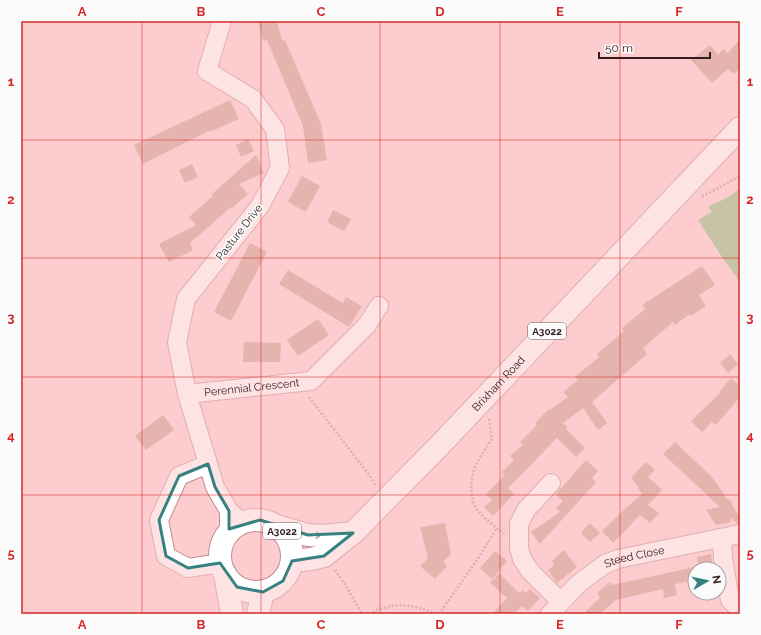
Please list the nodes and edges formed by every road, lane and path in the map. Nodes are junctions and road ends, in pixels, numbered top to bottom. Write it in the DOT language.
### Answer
graph roads {
  1 [pos="222,21"];
  2 [pos="740,128"];
  3 [pos="740,176"];
  4 [pos="700,196"];
  5 [pos="379,306"];
  6 [pos="298,383"];
  7 [pos="187,394"];
  8 [pos="489,418"];
  9 [pos="208,464"];
  10 [pos="551,483"];
  11 [pos="386,502"];
  12 [pos="233,522"];
  13 [pos="277,526"];
  14 [pos="497,528"];
  15 [pos="354,533"];
  16 [pos="740,534"];
  17 [pos="722,538"];
  18 [pos="520,548"];
  19 [pos="292,561"];
  20 [pos="223,569"];
  21 [pos="346,586"];
  22 [pos="263,592"];
  23 [pos="555,608"];
  24 [pos="740,609"];
  25 [pos="232,614"];
  26 [pos="258,614"];
  27 [pos="362,614"];
  28 [pos="369,614"];
  29 [pos="438,614"];
  1 -- 7 [label="street, Pasture Drive"];
  2 -- 11 [label="main road, Brixham Road / A3022"];
  3 -- 4 [label="path"];
  5 -- 6 [label="street, Perennial Crescent"];
  6 -- 7 [label="street, Perennial Crescent"];
  6 -- 11 [label="path"];
  7 -- 9 [label="street, Pasture Drive"];
  8 -- 14 [label="path"];
  9 -- 12 [label="street, Pasture Drive"];
  9 -- 20 [label="street"];
  10 -- 18 [label="street, Steed Close"];
  11 -- 15 [label="main road, Brixham Road / A3022"];
  12 -- 13 [label="main road, A3022"];
  12 -- 20 [label="main road"];
  13 -- 15 [label="main road, A3022, one-way"];
  13 -- 19 [label="main road, A3022"];
  14 -- 18 [label="path"];
  14 -- 29 [label="path"];
  15 -- 19 [label="main road, Brixham Road / A3022"];
  16 -- 17 [label="street, Steed Close"];
  17 -- 23 [label="street, Steed Close"];
  17 -- 24 [label="street"];
  18 -- 23 [label="street, Steed Close"];
  19 -- 22 [label="main road"];
  20 -- 22 [label="main road"];
  20 -- 25 [label="main road"];
  21 -- 27 [label="path"];
  22 -- 26 [label="main road"];
  28 -- 29 [label="path"];
}
